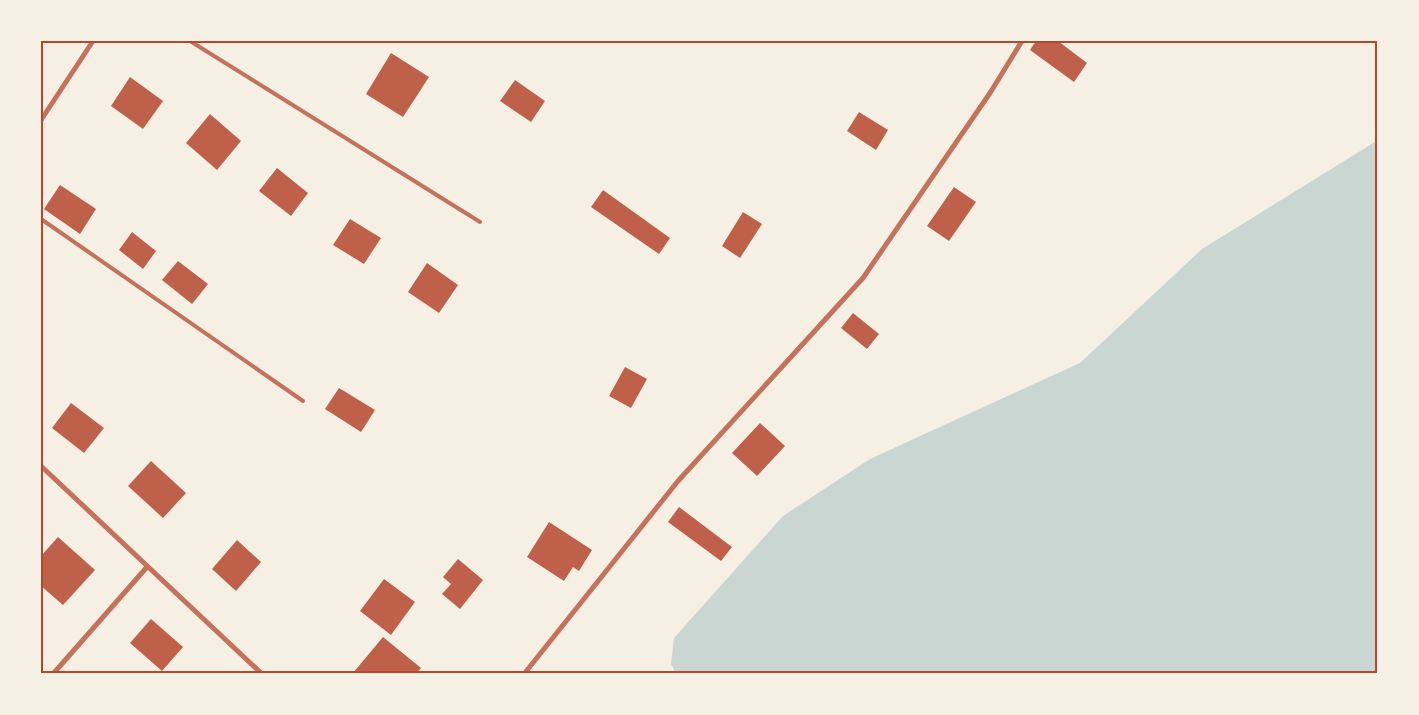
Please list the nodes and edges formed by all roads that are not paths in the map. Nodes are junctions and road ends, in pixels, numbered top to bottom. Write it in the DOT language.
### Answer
graph roads {
  1 [pos="93,41"];
  2 [pos="190,41"];
  3 [pos="1022,41"];
  4 [pos="41,120"];
  5 [pos="41,219"];
  6 [pos="480,222"];
  7 [pos="303,401"];
  8 [pos="41,466"];
  9 [pos="147,566"];
  10 [pos="54,674"];
  11 [pos="262,674"];
  12 [pos="524,674"];
  1 -- 4 [label="street"];
  2 -- 6 [label="lane"];
  3 -- 12 [label="street"];
  5 -- 7 [label="lane"];
  8 -- 9 [label="street"];
  9 -- 10 [label="street"];
  9 -- 11 [label="street"];
}
